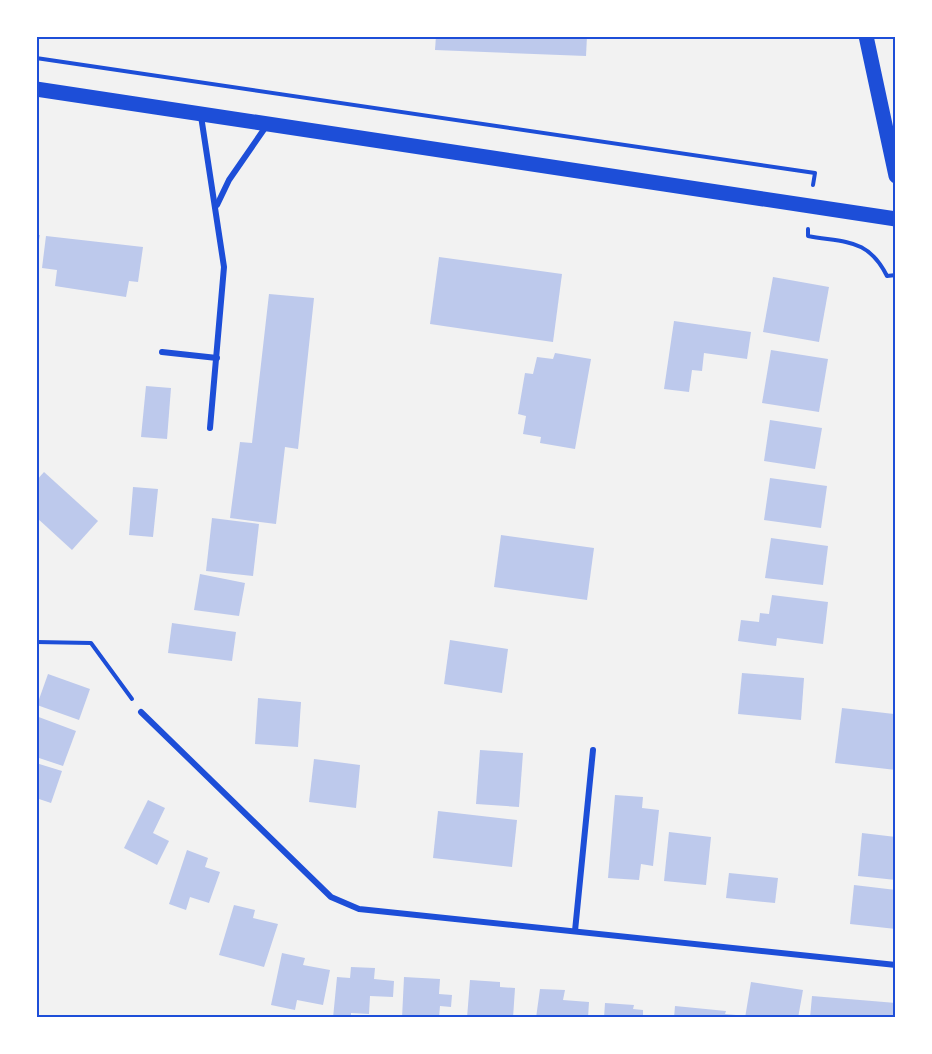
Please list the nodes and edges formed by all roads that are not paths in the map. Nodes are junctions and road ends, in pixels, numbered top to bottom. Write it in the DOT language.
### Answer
graph roads {
  1 [pos="866,36"];
  2 [pos="36,89"];
  3 [pos="201,115"];
  4 [pos="268,125"];
  5 [pos="896,176"];
  6 [pos="217,206"];
  7 [pos="896,219"];
  8 [pos="162,352"];
  9 [pos="217,358"];
  10 [pos="210,428"];
  11 [pos="141,712"];
  12 [pos="593,750"];
  13 [pos="575,931"];
  14 [pos="896,965"];
  1 -- 5 [label="main road"];
  2 -- 3 [label="main road"];
  3 -- 4 [label="main road"];
  3 -- 6 [label="street"];
  4 -- 6 [label="street"];
  4 -- 7 [label="main road"];
  6 -- 9 [label="street"];
  8 -- 9 [label="street"];
  9 -- 10 [label="street"];
  11 -- 13 [label="street"];
  12 -- 13 [label="street"];
  13 -- 14 [label="street"];
}
